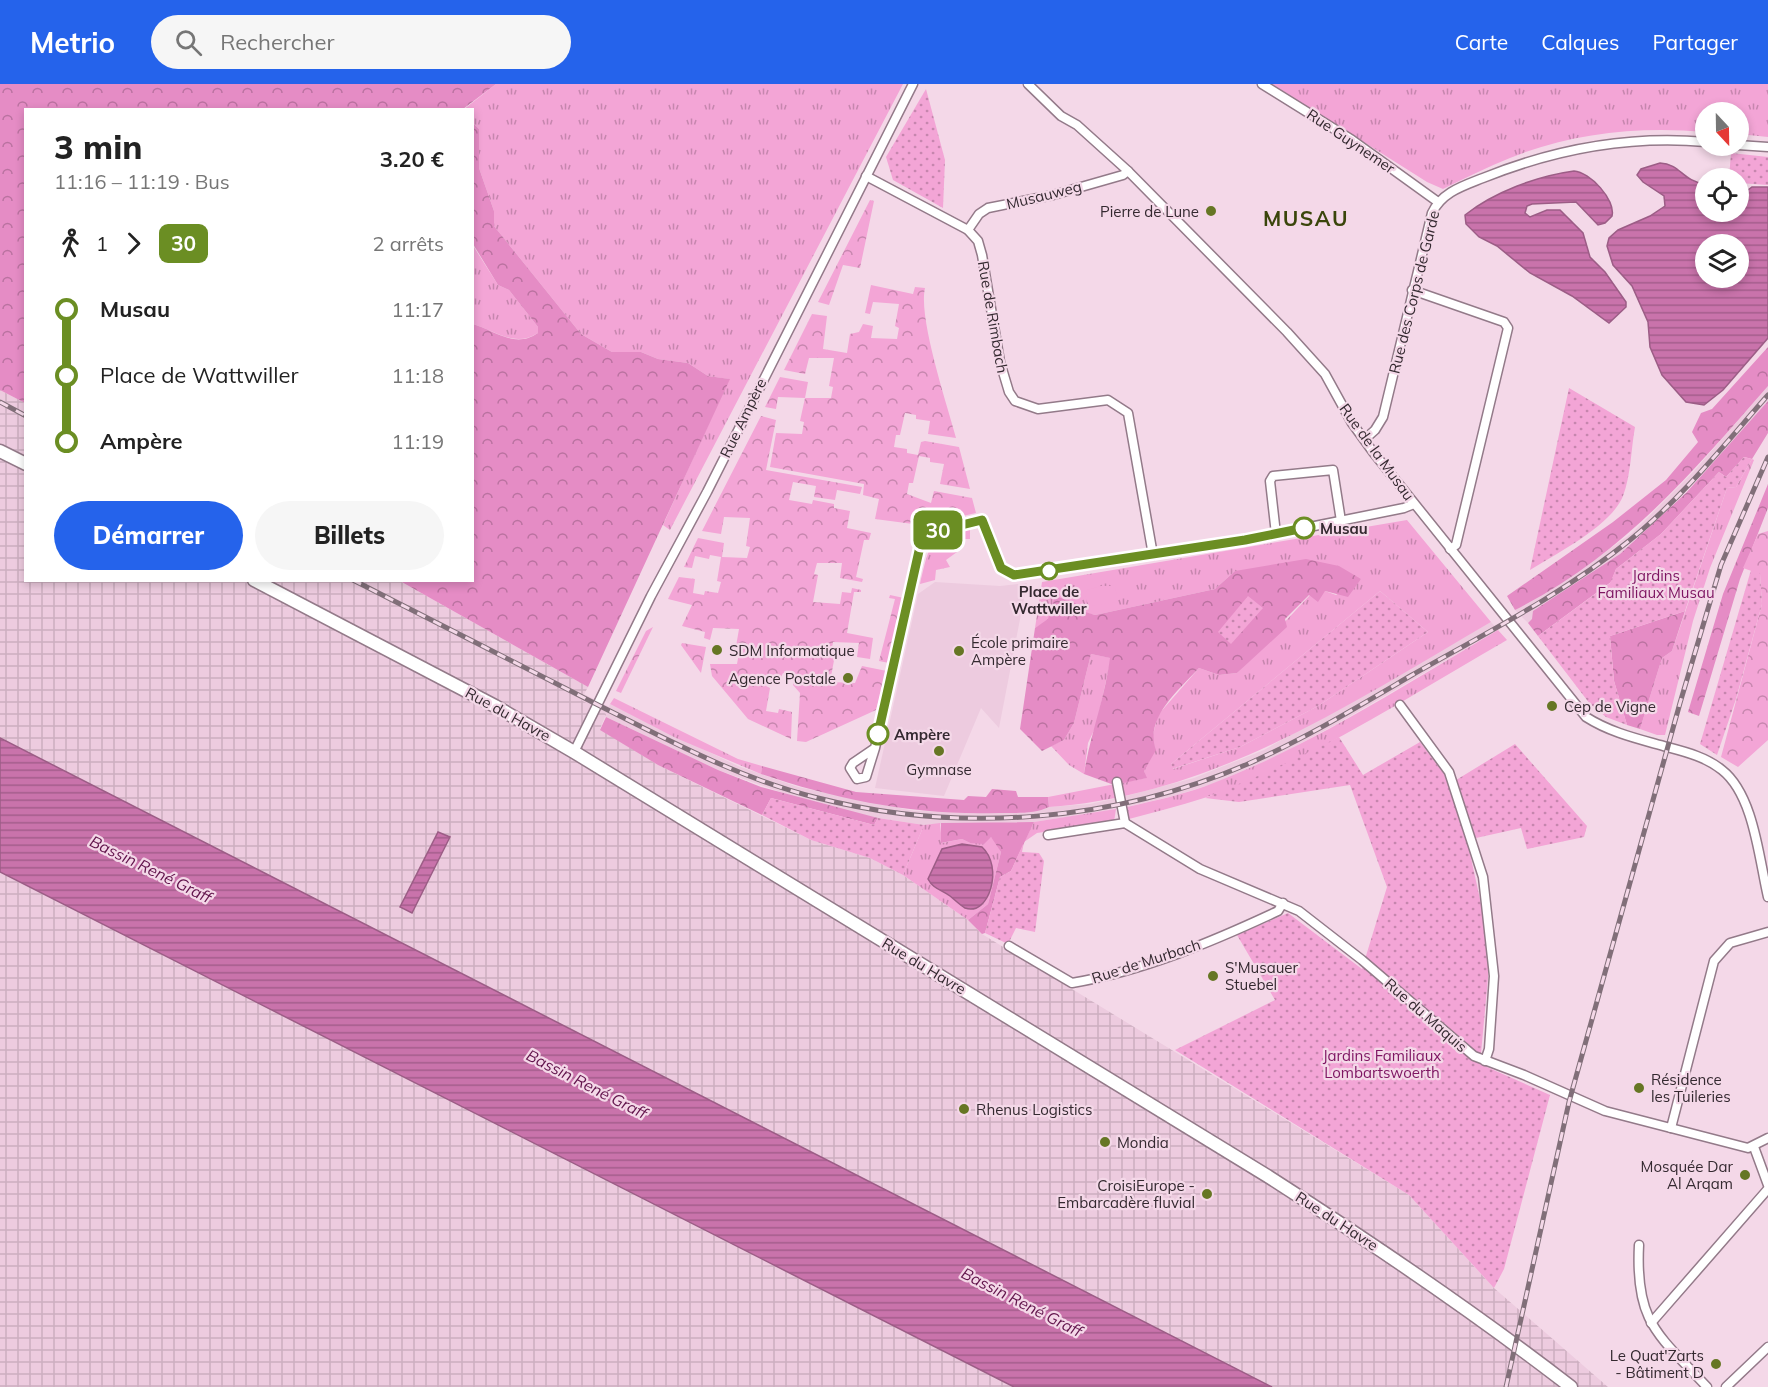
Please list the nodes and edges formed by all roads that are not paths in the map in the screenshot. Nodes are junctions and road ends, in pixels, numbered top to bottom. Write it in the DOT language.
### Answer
graph roads {
  1 [pos="913,84"];
  2 [pos="1028,84"];
  3 [pos="1262,84"];
  4 [pos="1695,141"];
  5 [pos="1749,145"];
  6 [pos="1768,147"];
  7 [pos="1128,171"];
  8 [pos="866,176"];
  9 [pos="1438,202"];
  10 [pos="968,230"];
  11 [pos="1412,290"];
  12 [pos="1365,439"];
  13 [pos="0,451"];
  14 [pos="24,463"];
  15 [pos="1414,504"];
  16 [pos="1341,521"];
  17 [pos="1276,534"];
  18 [pos="1450,549"];
  19 [pos="1153,555"];
  20 [pos="258,582"];
  21 [pos="1400,705"];
  22 [pos="875,748"];
  23 [pos="574,752"];
  24 [pos="1117,782"];
  25 [pos="1125,823"];
  26 [pos="1048,835"];
  27 [pos="1768,897"];
  28 [pos="1283,903"];
  29 [pos="1768,932"];
  30 [pos="1009,946"];
  31 [pos="1485,1061"];
  32 [pos="1671,1128"];
  33 [pos="1768,1138"];
  34 [pos="1754,1147"];
  35 [pos="1768,1187"];
  36 [pos="1639,1245"];
  37 [pos="1651,1323"];
  38 [pos="1768,1347"];
  39 [pos="1571,1387"];
  40 [pos="1707,1387"];
  41 [pos="1726,1387"];
  1 -- 8 [label="street, Rue Ampère"];
  2 -- 7 [label="street, Rue de la Musau"];
  3 -- 9 [label="street, Rue Guynemer"];
  4 -- 9 [label="street, Rue des Corps de Garde"];
  5 -- 6 [label="street"];
  7 -- 10 [label="street, Musauweg"];
  7 -- 12 [label="street, Rue de la Musau"];
  8 -- 10 [label="street"];
  8 -- 23 [label="street, Rue Ampère"];
  9 -- 11 [label="street, Rue des Corps de Garde"];
  10 -- 19 [label="street, Rue de Rimbach"];
  11 -- 12 [label="street, Rue des Corps de Garde"];
  11 -- 18 [label="street"];
  12 -- 15 [label="street, Rue de la Musau"];
  13 -- 14 [label="main road"];
  15 -- 16 [label="street"];
  15 -- 18 [label="street, Rue de la Musau"];
  16 -- 17 [label="street"];
  16 -- 17 [label="street"];
  17 -- 19 [label="street"];
  18 -- 27 [label="street, Rue de la Musau"];
  19 -- 22 [label="street"];
  20 -- 23 [label="main road, Rue du Havre"];
  21 -- 31 [label="street"];
  23 -- 39 [label="main road, Rue du Havre"];
  24 -- 25 [label="street"];
  25 -- 26 [label="street"];
  25 -- 28 [label="street, Rue du Maquis"];
  28 -- 30 [label="street, Rue de Murbach"];
  28 -- 31 [label="street, Rue du Maquis"];
  29 -- 32 [label="street"];
  31 -- 32 [label="street, Rue du Maquis"];
  32 -- 34 [label="street, Rue du Maquis"];
  33 -- 34 [label="street"];
  34 -- 35 [label="street"];
  35 -- 37 [label="street"];
  36 -- 37 [label="street"];
  37 -- 40 [label="street"];
  38 -- 41 [label="street"];
}
